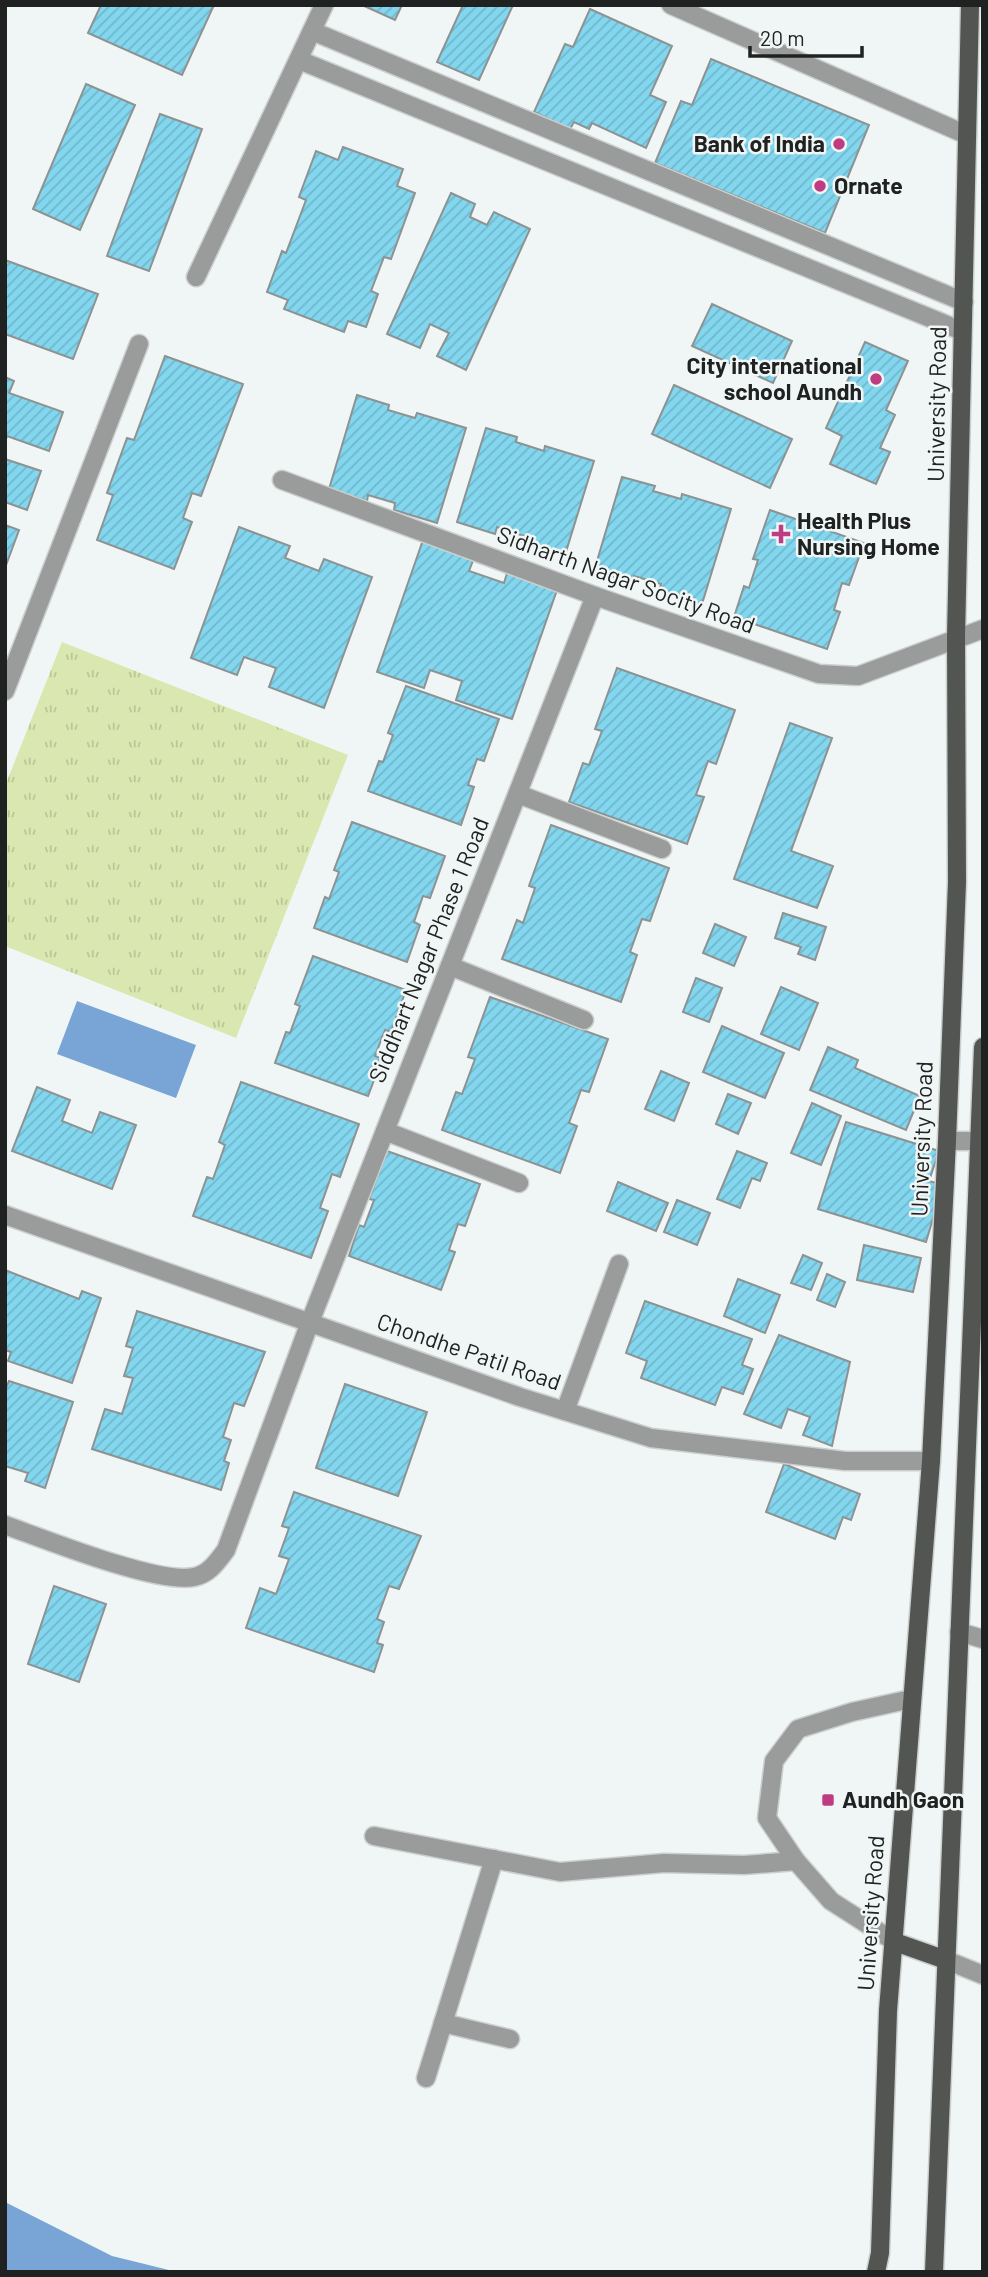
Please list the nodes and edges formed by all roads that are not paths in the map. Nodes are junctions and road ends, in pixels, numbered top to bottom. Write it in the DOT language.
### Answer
graph roads {
  1 [pos="324,5"];
  2 [pos="671,5"];
  3 [pos="970,5"];
  4 [pos="312,31"];
  5 [pos="299,60"];
  6 [pos="967,135"];
  7 [pos="196,276"];
  8 [pos="964,302"];
  9 [pos="962,331"];
  10 [pos="139,344"];
  11 [pos="282,480"];
  12 [pos="595,596"];
  13 [pos="983,629"];
  14 [pos="956,637"];
  15 [pos="5,691"];
  16 [pos="517,794"];
  17 [pos="662,849"];
  18 [pos="450,966"];
  19 [pos="584,1020"];
  20 [pos="983,1047"];
  21 [pos="384,1130"];
  22 [pos="947,1141"];
  23 [pos="980,1141"];
  24 [pos="519,1183"];
  25 [pos="5,1215"];
  26 [pos="619,1264"];
  27 [pos="310,1322"];
  28 [pos="976,1352"];
  29 [pos="565,1411"];
  30 [pos="932,1461"];
  31 [pos="5,1525"];
  32 [pos="959,1632"];
  33 [pos="983,1639"];
  34 [pos="911,1699"];
  35 [pos="374,1836"];
  36 [pos="494,1859"];
  37 [pos="796,1861"];
  38 [pos="895,1942"];
  39 [pos="946,1960"];
  40 [pos="983,1975"];
  41 [pos="443,2023"];
  42 [pos="510,2039"];
  43 [pos="426,2078"];
  44 [pos="876,2272"];
  45 [pos="934,2272"];
  1 -- 4 [label="street"];
  2 -- 6 [label="street"];
  3 -- 6 [label="main road, University Road"];
  4 -- 5 [label="street"];
  4 -- 8 [label="street"];
  5 -- 7 [label="street"];
  5 -- 9 [label="street"];
  6 -- 8 [label="main road, University Road"];
  8 -- 9 [label="main road, University Road"];
  9 -- 14 [label="main road, University Road"];
  10 -- 15 [label="street"];
  11 -- 12 [label="street, Sidharth Nagar Socity Road"];
  12 -- 14 [label="street, Sidharth Nagar Socity Road"];
  12 -- 16 [label="street, Siddhart Nagar Phase 1 Road"];
  13 -- 14 [label="street, Sidharth Nagar Socity Road"];
  14 -- 22 [label="main road, University Road"];
  16 -- 17 [label="street"];
  16 -- 18 [label="street, Siddhart Nagar Phase 1 Road"];
  18 -- 19 [label="street"];
  18 -- 21 [label="street, Siddhart Nagar Phase 1 Road"];
  20 -- 23 [label="main road"];
  21 -- 24 [label="street"];
  21 -- 27 [label="street, Siddhart Nagar Phase 1 Road"];
  22 -- 23 [label="street"];
  22 -- 30 [label="main road, University Road"];
  23 -- 28 [label="main road"];
  25 -- 27 [label="street, Chondhe Patil Road"];
  26 -- 29 [label="street"];
  27 -- 29 [label="street, Chondhe Patil Road"];
  27 -- 31 [label="street, Siddhart Nagar Phase 1 Road"];
  28 -- 32 [label="main road"];
  29 -- 30 [label="street, Chondhe Patil Road"];
  30 -- 34 [label="main road, University Road"];
  32 -- 33 [label="street"];
  32 -- 39 [label="main road"];
  34 -- 37 [label="street"];
  34 -- 38 [label="main road, University Road"];
  35 -- 36 [label="street"];
  36 -- 37 [label="street"];
  36 -- 41 [label="street"];
  37 -- 38 [label="street"];
  38 -- 39 [label="main road"];
  38 -- 44 [label="main road, University Road"];
  39 -- 40 [label="street"];
  39 -- 45 [label="main road"];
  41 -- 42 [label="street"];
  41 -- 43 [label="street"];
}
